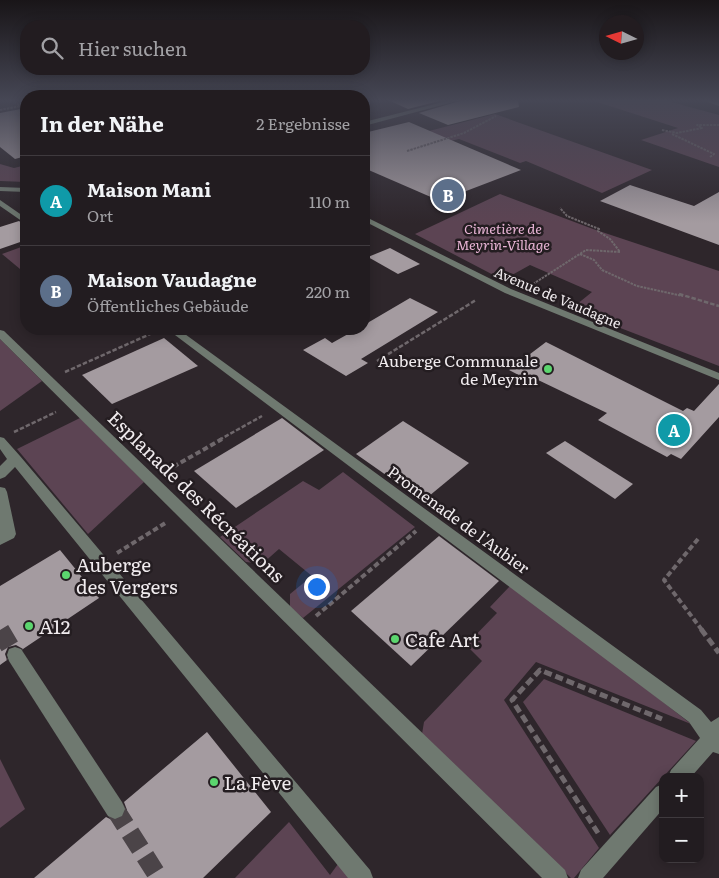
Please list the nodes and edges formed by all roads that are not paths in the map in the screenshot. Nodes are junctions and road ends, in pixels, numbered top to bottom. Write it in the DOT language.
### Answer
graph roads {
  1 [pos="20,190"];
  2 [pos="2,191"];
  3 [pos="0,202"];
  4 [pos="0,215"];
  5 [pos="20,217"];
  6 [pos="20,218"];
  7 [pos="370,221"];
  8 [pos="0,333"];
  9 [pos="180,335"];
  10 [pos="719,377"];
  11 [pos="4,438"];
  12 [pos="15,459"];
  13 [pos="0,474"];
  14 [pos="0,492"];
  15 [pos="0,538"];
  16 [pos="15,655"];
  17 [pos="716,736"];
  18 [pos="682,773"];
  19 [pos="659,799"];
  20 [pos="115,809"];
  21 [pos="362,878"];
  22 [pos="557,878"];
  23 [pos="589,878"];
  1 -- 2 [label="street"];
  3 -- 5 [label="street"];
  4 -- 6 [label="street"];
  7 -- 10 [label="street, Avenue de Vaudagne"];
  8 -- 22 [label="street, Esplanade des Récréations"];
  9 -- 17 [label="street, Promenade de l'Aubier"];
  11 -- 12 [label="street"];
  12 -- 13 [label="street"];
  12 -- 21 [label="street"];
  14 -- 15 [label="street"];
  16 -- 20 [label="street"];
  17 -- 18 [label="street"];
  19 -- 23 [label="street"];
}
